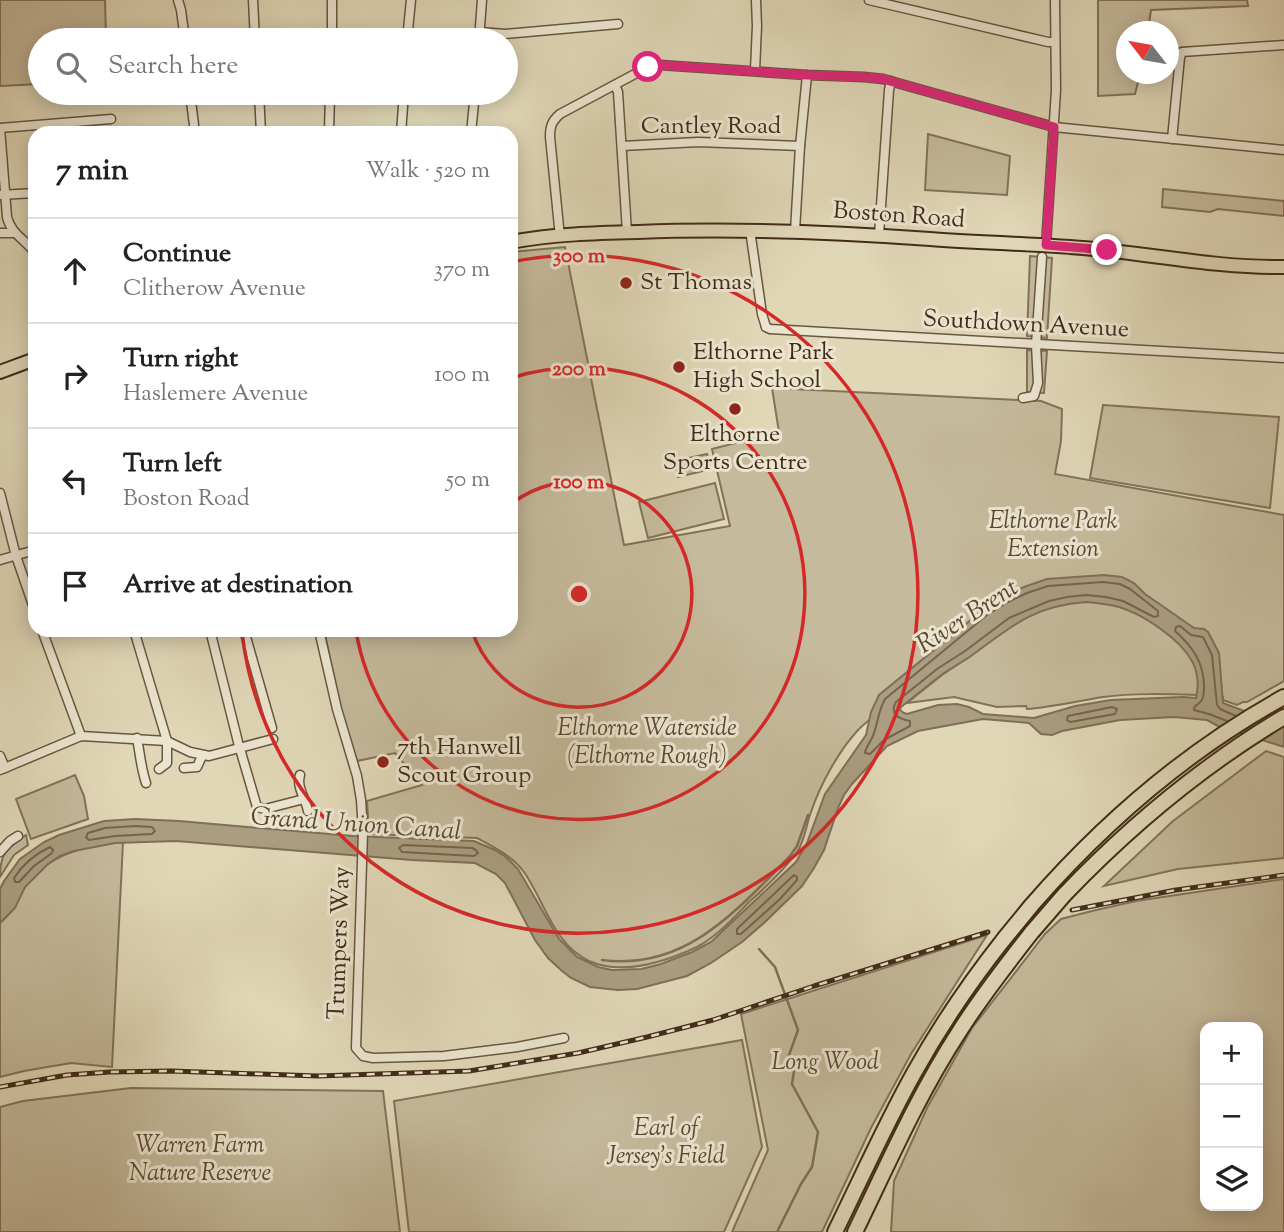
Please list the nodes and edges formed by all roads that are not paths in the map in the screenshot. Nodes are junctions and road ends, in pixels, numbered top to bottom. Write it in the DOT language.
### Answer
graph roads {
  1 [pos="178,0"];
  2 [pos="253,0"];
  3 [pos="332,0"];
  4 [pos="411,0"];
  5 [pos="482,0"];
  6 [pos="756,0"];
  7 [pos="869,0"];
  8 [pos="1055,0"];
  9 [pos="618,24"];
  10 [pos="183,28"];
  11 [pos="254,28"];
  12 [pos="332,28"];
  13 [pos="408,28"];
  14 [pos="480,28"];
  15 [pos="518,33"];
  16 [pos="1055,42"];
  17 [pos="1284,45"];
  18 [pos="755,71"];
  19 [pos="807,75"];
  20 [pos="891,81"];
  21 [pos="615,85"];
  22 [pos="192,105"];
  23 [pos="260,105"];
  24 [pos="330,105"];
  25 [pos="403,105"];
  26 [pos="474,105"];
  27 [pos="111,119"];
  28 [pos="194,126"];
  29 [pos="261,126"];
  30 [pos="329,126"];
  31 [pos="402,126"];
  32 [pos="472,126"];
  33 [pos="1054,127"];
  34 [pos="0,128"];
  35 [pos="1172,139"];
  36 [pos="622,146"];
  37 [pos="800,146"];
  38 [pos="1284,150"];
  39 [pos="28,194"];
  40 [pos="3,195"];
  41 [pos="750,230"];
  42 [pos="795,231"];
  43 [pos="627,232"];
  44 [pos="0,233"];
  45 [pos="15,233"];
  46 [pos="879,235"];
  47 [pos="559,237"];
  48 [pos="518,241"];
  49 [pos="28,244"];
  50 [pos="1044,251"];
  51 [pos="1284,267"];
  52 [pos="1036,345"];
  53 [pos="1284,358"];
  54 [pos="28,362"];
  55 [pos="0,372"];
  56 [pos="1023,398"];
  57 [pos="0,493"];
  58 [pos="28,552"];
  59 [pos="16,556"];
  60 [pos="0,560"];
  61 [pos="28,591"];
  62 [pos="45,637"];
  63 [pos="136,637"];
  64 [pos="212,637"];
  65 [pos="246,637"];
  66 [pos="320,637"];
  67 [pos="1281,698"];
  68 [pos="1284,717"];
  69 [pos="272,728"];
  70 [pos="81,736"];
  71 [pos="137,738"];
  72 [pos="273,739"];
  73 [pos="167,741"];
  74 [pos="240,748"];
  75 [pos="0,756"];
  76 [pos="202,756"];
  77 [pos="197,767"];
  78 [pos="207,767"];
  79 [pos="184,768"];
  80 [pos="2,769"];
  81 [pos="159,769"];
  82 [pos="300,775"];
  83 [pos="146,783"];
  84 [pos="304,799"];
  85 [pos="308,811"];
  86 [pos="18,836"];
  87 [pos="0,852"];
  88 [pos="564,1038"];
  89 [pos="835,1232"];
  90 [pos="855,1232"];
  1 -- 10 [label="street"];
  2 -- 11 [label="street"];
  3 -- 12 [label="street"];
  4 -- 13 [label="street"];
  5 -- 14 [label="street"];
  6 -- 18 [label="street"];
  7 -- 16 [label="street"];
  8 -- 16 [label="street"];
  9 -- 15 [label="street"];
  16 -- 33 [label="street"];
  17 -- 35 [label="street"];
  18 -- 19 [label="street"];
  18 -- 21 [label="street"];
  19 -- 20 [label="street"];
  19 -- 37 [label="street"];
  20 -- 33 [label="street"];
  20 -- 46 [label="street"];
  21 -- 36 [label="street"];
  21 -- 47 [label="street"];
  22 -- 28 [label="street"];
  23 -- 29 [label="street"];
  24 -- 30 [label="street"];
  25 -- 31 [label="street"];
  26 -- 32 [label="street"];
  27 -- 34 [label="street"];
  33 -- 35 [label="street"];
  33 -- 50 [label="street"];
  34 -- 40 [label="street"];
  35 -- 38 [label="street"];
  36 -- 37 [label="street, Cantley Road"];
  36 -- 43 [label="street"];
  37 -- 42 [label="street"];
  39 -- 40 [label="street"];
  40 -- 45 [label="street"];
  41 -- 42 [label="main road, Boston Road"];
  41 -- 43 [label="main road, Boston Road"];
  41 -- 52 [label="street, Southdown Avenue"];
  42 -- 46 [label="main road, Boston Road"];
  43 -- 47 [label="main road, Boston Road"];
  44 -- 45 [label="street"];
  45 -- 49 [label="street"];
  46 -- 50 [label="main road, Boston Road"];
  47 -- 48 [label="main road, Boston Road"];
  50 -- 51 [label="main road, Boston Road"];
  50 -- 52 [label="street"];
  52 -- 53 [label="street, Southdown Avenue"];
  52 -- 56 [label="street"];
  54 -- 55 [label="main road"];
  57 -- 59 [label="street"];
  58 -- 59 [label="street"];
  59 -- 60 [label="street"];
  59 -- 61 [label="street"];
  62 -- 70 [label="street"];
  63 -- 73 [label="street"];
  64 -- 74 [label="street"];
  65 -- 69 [label="street"];
  66 -- 88 [label="street, Trumpers Way"];
  67 -- 89 [label="highway, bridge"];
  68 -- 90 [label="highway, bridge"];
  70 -- 71 [label="street"];
  70 -- 80 [label="street"];
  71 -- 73 [label="street"];
  71 -- 83 [label="street"];
  72 -- 74 [label="street"];
  73 -- 76 [label="street"];
  73 -- 81 [label="street"];
  74 -- 76 [label="street"];
  74 -- 84 [label="street"];
  75 -- 80 [label="street"];
  76 -- 77 [label="street"];
  77 -- 78 [label="street"];
  77 -- 79 [label="street"];
  82 -- 84 [label="street"];
  84 -- 85 [label="street"];
  86 -- 87 [label="street"];
}
